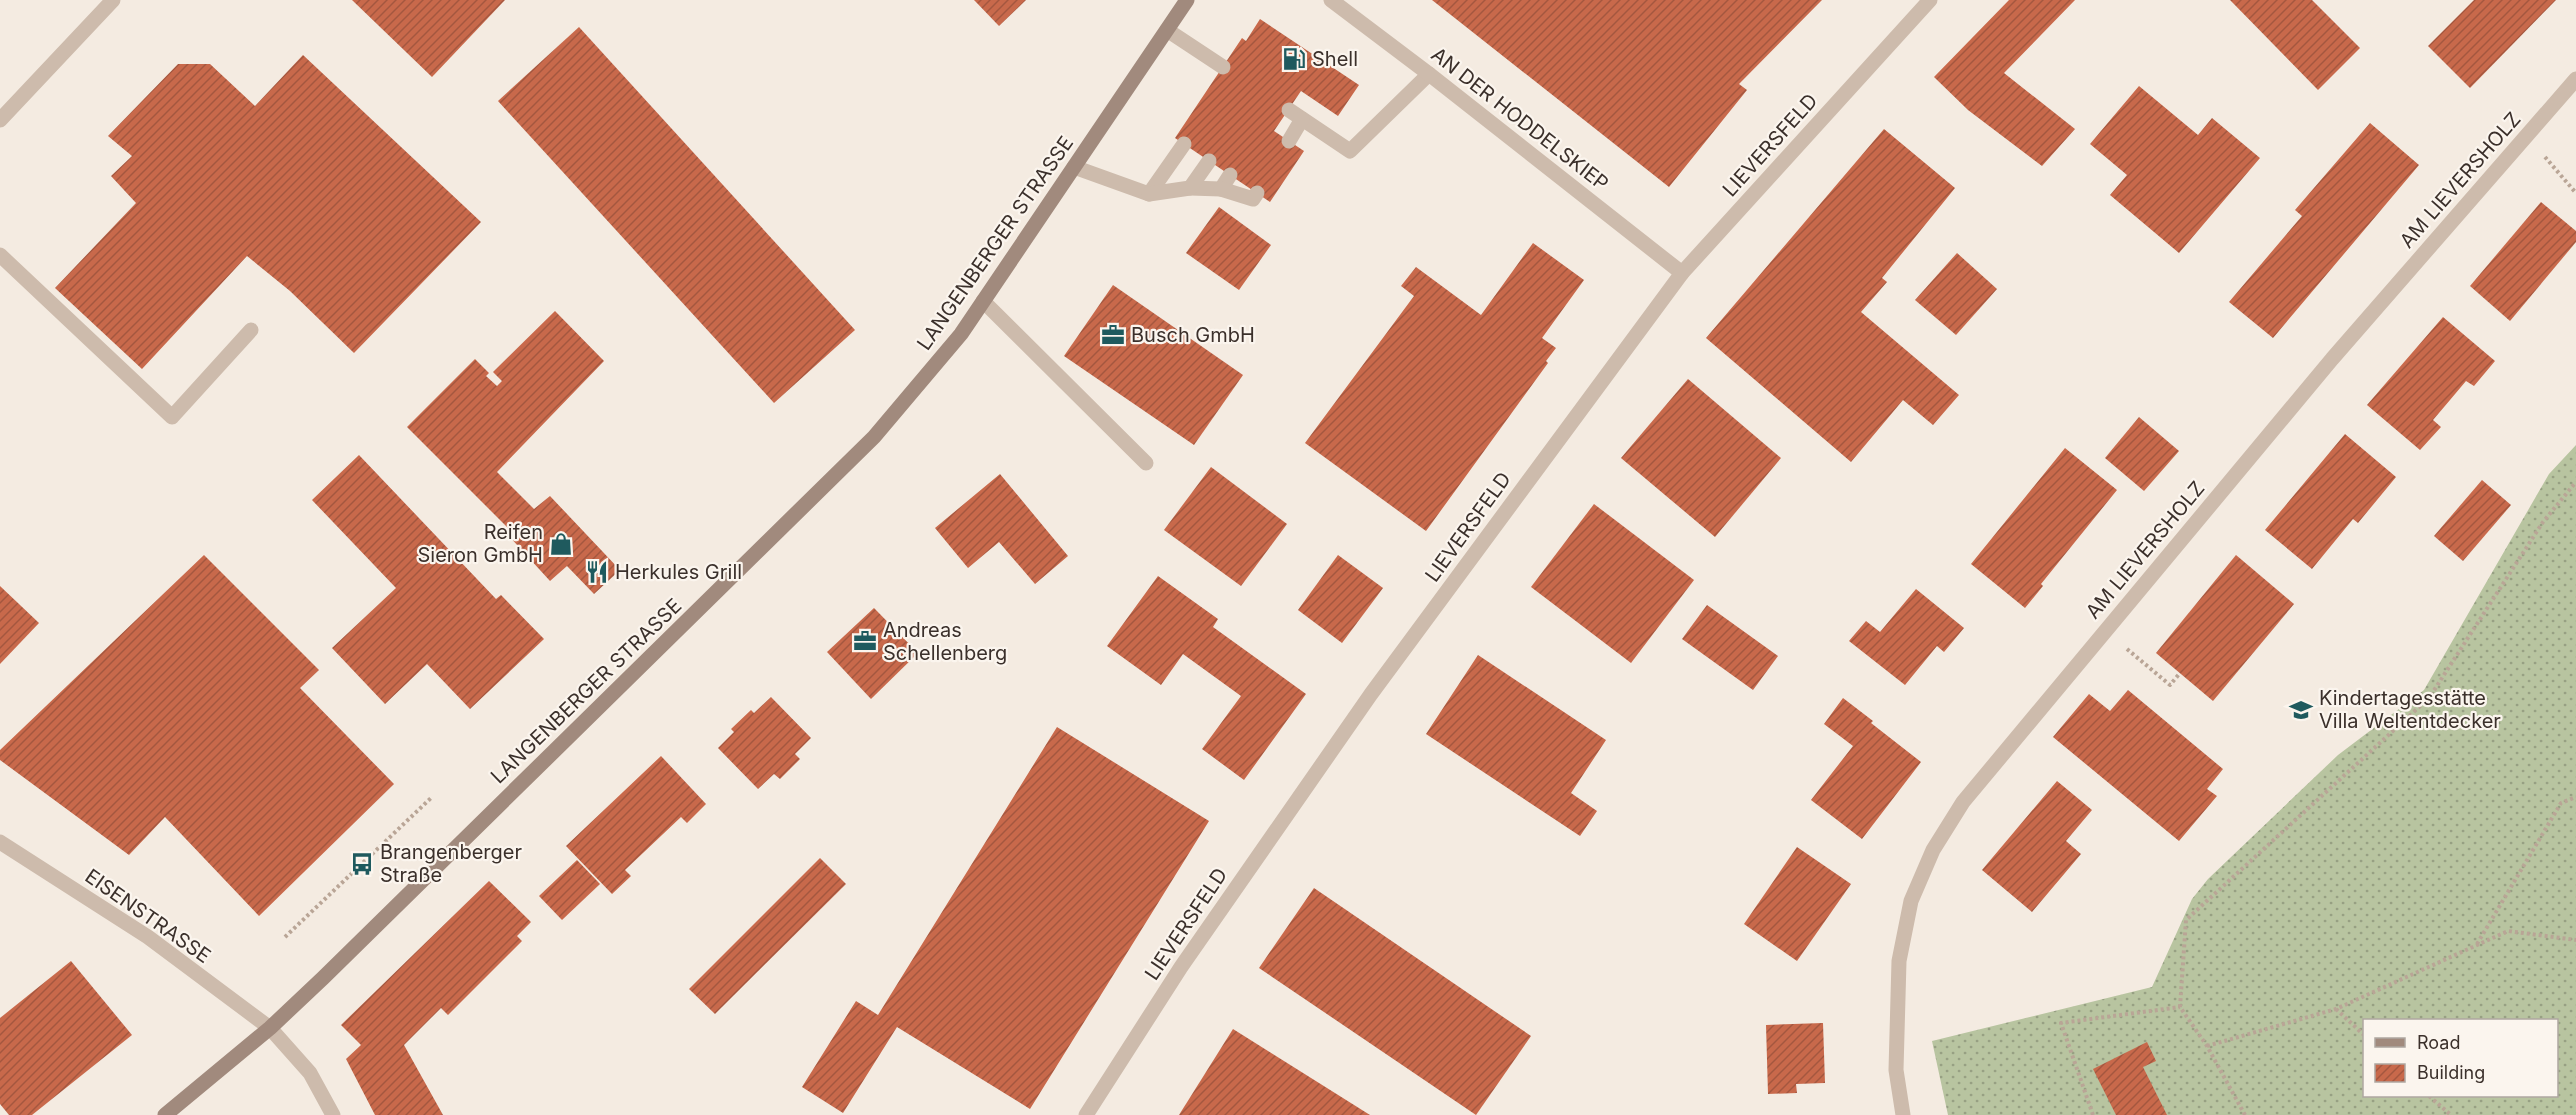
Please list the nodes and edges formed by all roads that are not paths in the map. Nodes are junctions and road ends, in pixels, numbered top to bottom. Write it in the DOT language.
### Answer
graph roads {
  1 [pos="112,0"];
  2 [pos="1187,0"];
  3 [pos="1331,0"];
  4 [pos="1929,0"];
  5 [pos="1167,30"];
  6 [pos="1223,67"];
  7 [pos="1429,74"];
  8 [pos="2576,79"];
  9 [pos="1288,110"];
  10 [pos="1302,119"];
  11 [pos="0,120"];
  12 [pos="1288,141"];
  13 [pos="1184,144"];
  14 [pos="1209,161"];
  15 [pos="1074,167"];
  16 [pos="1230,175"];
  17 [pos="1190,188"];
  18 [pos="1221,189"];
  19 [pos="1257,193"];
  20 [pos="1149,194"];
  21 [pos="0,255"];
  22 [pos="1682,273"];
  23 [pos="983,301"];
  24 [pos="251,330"];
  25 [pos="1146,463"];
  26 [pos="0,842"];
  27 [pos="270,1028"];
  28 [pos="165,1115"];
  29 [pos="333,1115"];
  30 [pos="1086,1115"];
  31 [pos="1903,1115"];
  1 -- 11 [label="street"];
  2 -- 5 [label="main road, LANGENBERGER STRASSE"];
  3 -- 7 [label="street, AN DER HODDELSKIEP"];
  4 -- 22 [label="street, LIEVERSFELD"];
  5 -- 6 [label="street"];
  5 -- 15 [label="main road, LANGENBERGER STRASSE"];
  7 -- 10 [label="street"];
  7 -- 22 [label="street, AN DER HODDELSKIEP"];
  8 -- 31 [label="street, AM LIEVERSHOLZ"];
  9 -- 10 [label="street"];
  10 -- 12 [label="street"];
  13 -- 20 [label="street"];
  14 -- 17 [label="street"];
  15 -- 20 [label="street"];
  15 -- 23 [label="main road, LANGENBERGER STRASSE"];
  16 -- 18 [label="street"];
  17 -- 18 [label="street"];
  17 -- 20 [label="street"];
  18 -- 19 [label="street"];
  21 -- 24 [label="street"];
  22 -- 30 [label="street, LIEVERSFELD"];
  23 -- 25 [label="street"];
  23 -- 27 [label="main road, LANGENBERGER STRASSE"];
  26 -- 27 [label="street, EISENSTRASSE"];
  27 -- 28 [label="main road, LANGENBERGER STRASSE"];
  27 -- 29 [label="street"];
}
